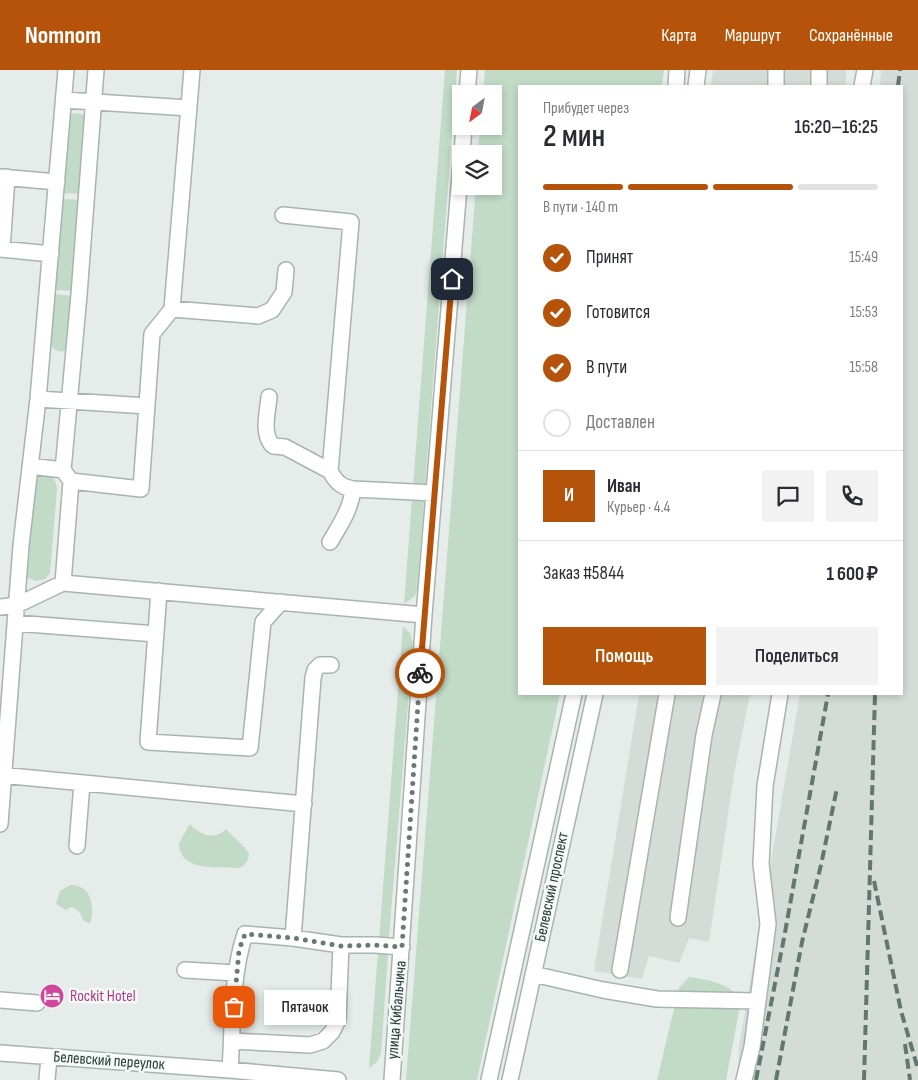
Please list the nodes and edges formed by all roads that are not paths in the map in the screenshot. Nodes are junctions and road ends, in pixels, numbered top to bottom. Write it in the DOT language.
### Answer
graph roads {
  1 [pos="66,70"];
  2 [pos="96,70"];
  3 [pos="192,70"];
  4 [pos="469,70"];
  5 [pos="677,70"];
  6 [pos="698,70"];
  7 [pos="776,70"];
  8 [pos="819,70"];
  9 [pos="865,70"];
  10 [pos="468,85"];
  11 [pos="676,85"];
  12 [pos="696,85"];
  13 [pos="776,85"];
  14 [pos="819,85"];
  15 [pos="862,85"];
  16 [pos="64,100"];
  17 [pos="94,102"];
  18 [pos="189,108"];
  19 [pos="4,177"];
  20 [pos="57,182"];
  21 [pos="458,195"];
  22 [pos="283,215"];
  23 [pos="1,249"];
  24 [pos="51,254"];
  25 [pos="286,270"];
  26 [pos="172,309"];
  27 [pos="269,397"];
  28 [pos="38,399"];
  29 [pos="69,402"];
  30 [pos="147,406"];
  31 [pos="30,466"];
  32 [pos="330,471"];
  33 [pos="67,476"];
  34 [pos="353,489"];
  35 [pos="434,493"];
  36 [pos="330,542"];
  37 [pos="63,583"];
  38 [pos="159,591"];
  39 [pos="281,602"];
  40 [pos="17,605"];
  41 [pos="0,608"];
  42 [pos="424,615"];
  43 [pos="15,623"];
  44 [pos="156,634"];
  45 [pos="331,665"];
  46 [pos="574,695"];
  47 [pos="595,695"];
  48 [pos="667,695"];
  49 [pos="713,695"];
  50 [pos="780,695"];
  51 [pos="2,775"];
  52 [pos="82,783"];
  53 [pos="304,804"];
  54 [pos="0,824"];
  55 [pos="77,846"];
  56 [pos="678,918"];
  57 [pos="293,938"];
  58 [pos="341,946"];
  59 [pos="402,947"];
  60 [pos="185,970"];
  61 [pos="620,970"];
  62 [pos="236,974"];
  63 [pos="533,974"];
  64 [pos="0,1000"];
  65 [pos="758,1001"];
  66 [pos="37,1003"];
  67 [pos="232,1041"];
  68 [pos="0,1053"];
  69 [pos="49,1057"];
  70 [pos="230,1070"];
  71 [pos="47,1080"];
  72 [pos="338,1080"];
  73 [pos="392,1080"];
  74 [pos="490,1080"];
  75 [pos="510,1080"];
  76 [pos="744,1080"];
  1 -- 16 [label="street"];
  2 -- 17 [label="street"];
  3 -- 18 [label="street"];
  4 -- 10 [label="street"];
  5 -- 11 [label="street"];
  6 -- 12 [label="street"];
  7 -- 13 [label="street"];
  8 -- 14 [label="street"];
  9 -- 15 [label="street"];
  16 -- 17 [label="street"];
  16 -- 20 [label="street"];
  17 -- 18 [label="street"];
  17 -- 29 [label="street"];
  18 -- 26 [label="street"];
  19 -- 20 [label="street"];
  19 -- 23 [label="street"];
  20 -- 24 [label="street"];
  21 -- 35 [label="street, улица Кибальчича"];
  22 -- 32 [label="street"];
  23 -- 24 [label="street"];
  24 -- 28 [label="street"];
  25 -- 26 [label="street"];
  26 -- 30 [label="street"];
  27 -- 32 [label="street"];
  28 -- 29 [label="street"];
  28 -- 31 [label="street"];
  29 -- 30 [label="street"];
  29 -- 33 [label="street"];
  30 -- 33 [label="street"];
  31 -- 33 [label="street"];
  31 -- 40 [label="street"];
  32 -- 34 [label="street"];
  33 -- 37 [label="street"];
  34 -- 35 [label="street"];
  34 -- 36 [label="street"];
  35 -- 42 [label="street, улица Кибальчича"];
  37 -- 38 [label="street"];
  37 -- 40 [label="street"];
  38 -- 39 [label="street"];
  38 -- 44 [label="street"];
  39 -- 42 [label="street"];
  39 -- 44 [label="street"];
  40 -- 41 [label="street"];
  40 -- 43 [label="street"];
  42 -- 59 [label="street, улица Кибальчича"];
  43 -- 44 [label="street"];
  43 -- 51 [label="street"];
  45 -- 53 [label="street"];
  46 -- 74 [label="street, Белевский проспект"];
  47 -- 63 [label="street, Белевский проспект"];
  48 -- 61 [label="street"];
  49 -- 56 [label="street"];
  50 -- 65 [label="street"];
  51 -- 52 [label="street"];
  51 -- 54 [label="street"];
  52 -- 53 [label="street"];
  52 -- 55 [label="street"];
  53 -- 57 [label="street"];
  57 -- 58 [label="street"];
  57 -- 62 [label="street"];
  58 -- 59 [label="street"];
  58 -- 67 [label="street"];
  59 -- 73 [label="street, улица Кибальчича"];
  60 -- 62 [label="street"];
  62 -- 67 [label="street"];
  63 -- 65 [label="street"];
  63 -- 75 [label="street, Белевский проспект"];
  64 -- 66 [label="street"];
  65 -- 76 [label="street"];
  67 -- 70 [label="street"];
  68 -- 69 [label="street, Белевский переулок"];
  69 -- 70 [label="street, Белевский переулок"];
  69 -- 71 [label="street"];
  70 -- 72 [label="street, Белевский переулок"];
}
